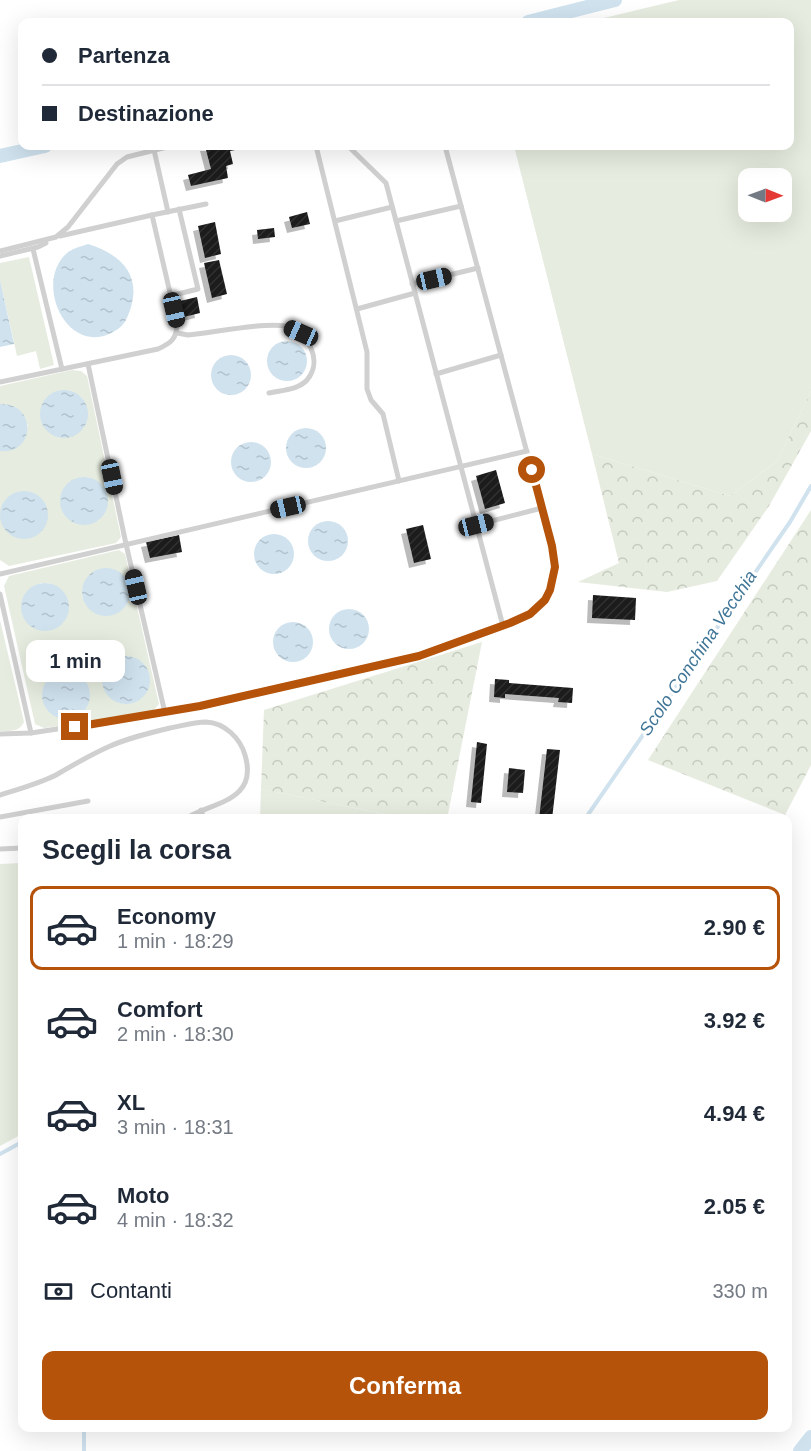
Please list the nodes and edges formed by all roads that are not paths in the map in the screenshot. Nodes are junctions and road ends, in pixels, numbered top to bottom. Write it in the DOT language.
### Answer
graph roads {
  1 [pos="154,150"];
  2 [pos="317,150"];
  3 [pos="352,150"];
  4 [pos="446,150"];
  5 [pos="206,204"];
  6 [pos="461,206"];
  7 [pos="392,207"];
  8 [pos="180,209"];
  9 [pos="168,212"];
  10 [pos="152,215"];
  11 [pos="335,221"];
  12 [pos="396,221"];
  13 [pos="56,237"];
  14 [pos="33,249"];
  15 [pos="0,251"];
  16 [pos="0,256"];
  17 [pos="478,268"];
  18 [pos="412,284"];
  19 [pos="415,293"];
  20 [pos="170,296"];
  21 [pos="357,309"];
  22 [pos="177,333"];
  23 [pos="501,355"];
  24 [pos="88,364"];
  25 [pos="62,369"];
  26 [pos="436,374"];
  27 [pos="0,382"];
  28 [pos="269,393"];
  29 [pos="527,451"];
  30 [pos="460,466"];
  31 [pos="399,481"];
  32 [pos="542,508"];
  33 [pos="476,525"];
  34 [pos="126,544"];
  35 [pos="0,574"];
  36 [pos="0,594"];
  37 [pos="503,626"];
  38 [pos="165,714"];
  39 [pos="0,734"];
  40 [pos="31,734"];
  41 [pos="0,795"];
  42 [pos="88,801"];
  43 [pos="201,810"];
  44 [pos="194,814"];
  45 [pos="202,814"];
  46 [pos="0,817"];
  47 [pos="18,848"];
  48 [pos="0,849"];
  1 -- 9 [label="lane"];
  1 -- 13 [label="lane"];
  2 -- 11 [label="lane"];
  3 -- 7 [label="lane"];
  4 -- 6 [label="lane"];
  5 -- 8 [label="lane"];
  6 -- 12 [label="lane"];
  6 -- 17 [label="lane"];
  7 -- 11 [label="lane"];
  7 -- 12 [label="lane"];
  8 -- 9 [label="lane"];
  8 -- 20 [label="lane"];
  9 -- 10 [label="lane"];
  10 -- 13 [label="lane"];
  10 -- 20 [label="lane"];
  11 -- 21 [label="lane"];
  12 -- 18 [label="lane"];
  13 -- 14 [label="lane"];
  13 -- 15 [label="lane"];
  14 -- 16 [label="lane"];
  14 -- 25 [label="lane"];
  17 -- 18 [label="lane"];
  17 -- 23 [label="lane"];
  18 -- 19 [label="lane"];
  19 -- 21 [label="lane"];
  19 -- 26 [label="lane"];
  20 -- 22 [label="lane"];
  21 -- 31 [label="lane"];
  22 -- 24 [label="lane"];
  22 -- 28 [label="lane"];
  23 -- 26 [label="lane"];
  23 -- 29 [label="lane"];
  24 -- 25 [label="lane"];
  24 -- 34 [label="lane"];
  25 -- 27 [label="lane"];
  26 -- 30 [label="lane"];
  29 -- 30 [label="lane"];
  29 -- 32 [label="lane"];
  30 -- 31 [label="lane"];
  30 -- 33 [label="lane"];
  31 -- 34 [label="lane"];
  32 -- 33 [label="lane"];
  32 -- 37 [label="lane"];
  33 -- 37 [label="lane"];
  34 -- 35 [label="lane"];
  34 -- 38 [label="lane"];
  36 -- 40 [label="lane"];
  37 -- 38 [label="lane"];
  38 -- 40 [label="lane"];
  39 -- 40 [label="lane"];
  41 -- 43 [label="lane"];
  42 -- 46 [label="lane"];
  43 -- 44 [label="lane"];
  43 -- 45 [label="lane"];
  47 -- 48 [label="lane"];
}
